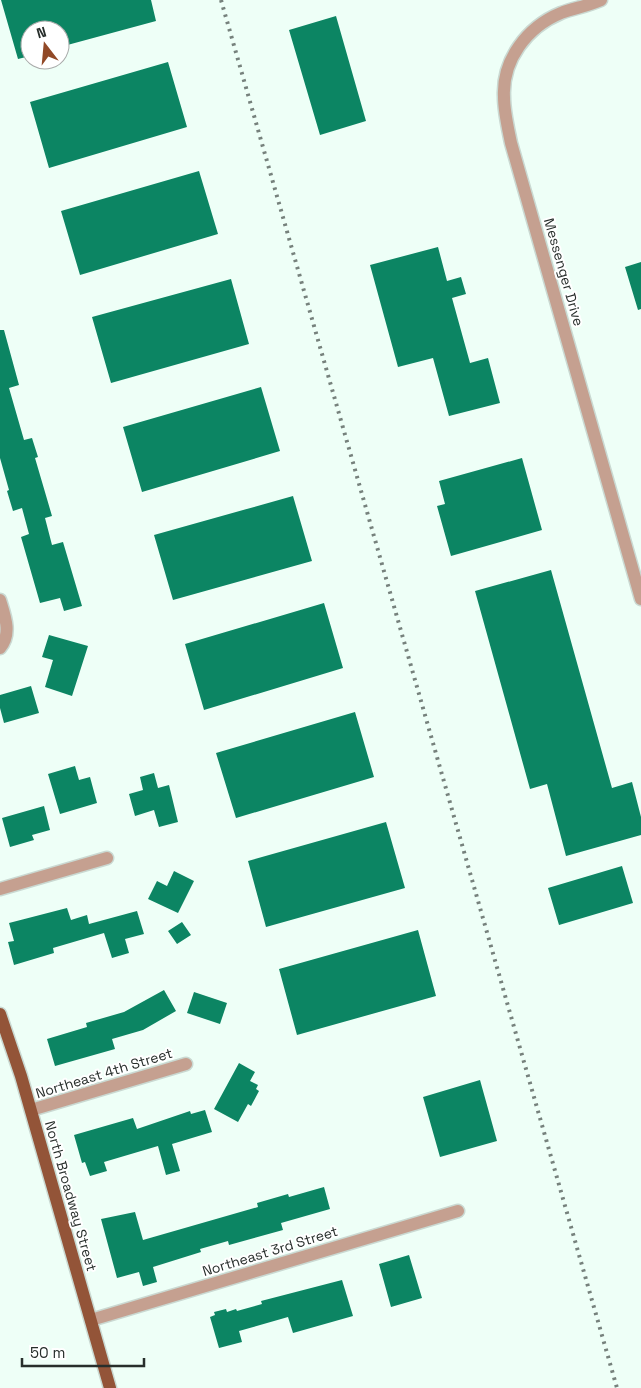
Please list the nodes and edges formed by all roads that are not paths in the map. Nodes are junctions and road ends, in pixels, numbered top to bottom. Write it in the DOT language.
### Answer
graph roads {
  1 [pos="601,0"];
  2 [pos="641,599"];
  3 [pos="0,600"];
  4 [pos="1,648"];
  5 [pos="107,858"];
  6 [pos="0,889"];
  7 [pos="0,1014"];
  8 [pos="186,1064"];
  9 [pos="31,1110"];
  10 [pos="458,1211"];
  11 [pos="91,1320"];
  12 [pos="110,1388"];
  1 -- 2 [label="street, Messenger Drive"];
  3 -- 4 [label="street"];
  5 -- 6 [label="street"];
  7 -- 9 [label="main road, North Broadway Street"];
  8 -- 9 [label="street, Northeast 4th Street"];
  9 -- 11 [label="main road, North Broadway Street"];
  10 -- 11 [label="street, Northeast 3rd Street"];
  11 -- 12 [label="main road, North Broadway Street"];
}
